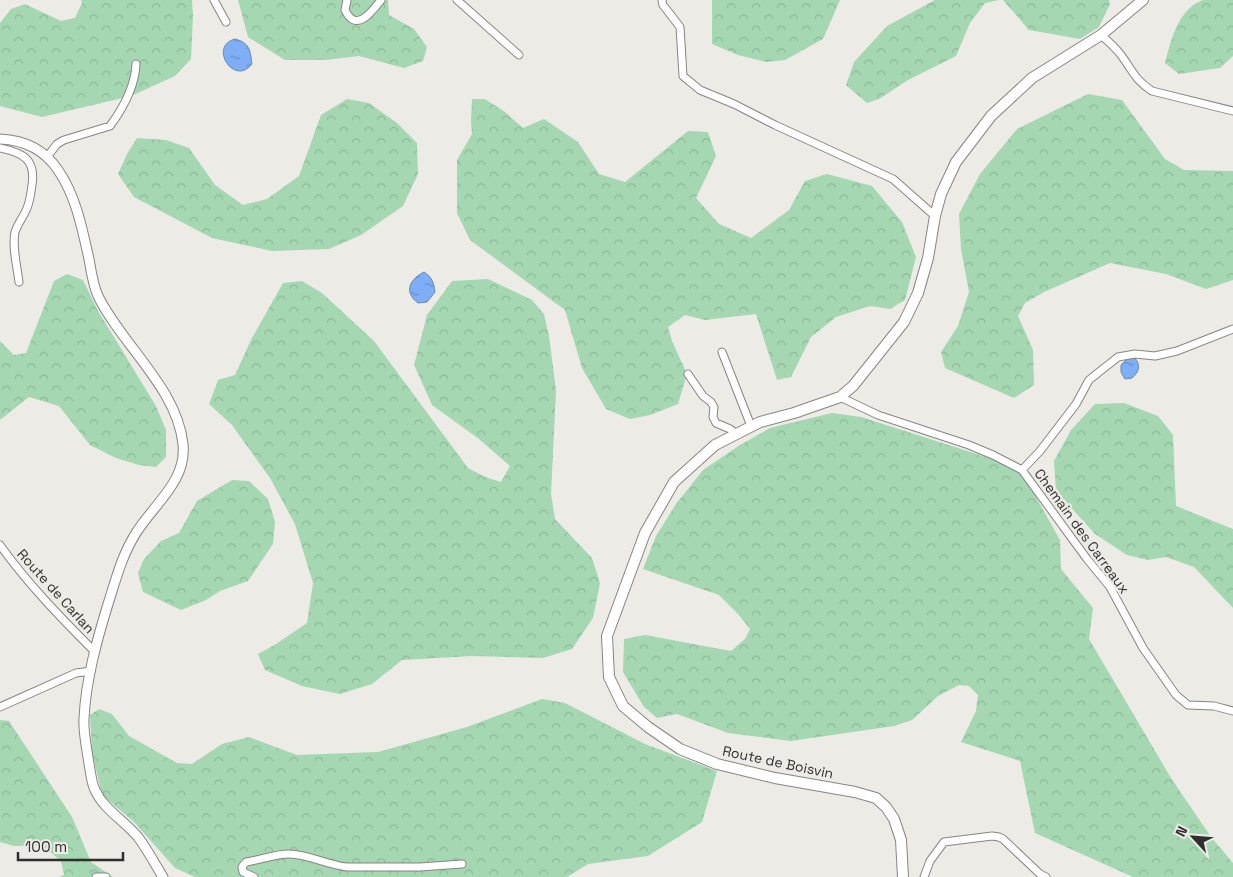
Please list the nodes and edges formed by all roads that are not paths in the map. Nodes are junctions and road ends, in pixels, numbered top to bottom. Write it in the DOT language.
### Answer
graph roads {
  1 [pos="214,0"];
  2 [pos="347,0"];
  3 [pos="381,0"];
  4 [pos="457,0"];
  5 [pos="662,0"];
  6 [pos="1143,0"];
  7 [pos="226,22"];
  8 [pos="1101,35"];
  9 [pos="519,55"];
  10 [pos="136,64"];
  11 [pos="1233,111"];
  12 [pos="0,139"];
  13 [pos="0,148"];
  14 [pos="47,157"];
  15 [pos="935,216"];
  16 [pos="19,282"];
  17 [pos="1233,330"];
  18 [pos="722,352"];
  19 [pos="688,374"];
  20 [pos="840,397"];
  21 [pos="751,426"];
  22 [pos="737,434"];
  23 [pos="1022,470"];
  24 [pos="0,545"];
  25 [pos="95,652"];
  26 [pos="91,671"];
  27 [pos="0,707"];
  28 [pos="1233,711"];
  29 [pos="462,864"];
  30 [pos="96,877"];
  31 [pos="106,877"];
  32 [pos="163,877"];
  33 [pos="254,877"];
  34 [pos="903,877"];
  35 [pos="924,877"];
  36 [pos="1046,877"];
  1 -- 7 [label="street"];
  2 -- 3 [label="street"];
  4 -- 9 [label="street"];
  5 -- 15 [label="street"];
  6 -- 8 [label="main road, Route de Boisvin"];
  8 -- 11 [label="street"];
  8 -- 15 [label="main road, Route de Boisvin"];
  10 -- 14 [label="street"];
  12 -- 14 [label="street"];
  13 -- 16 [label="street"];
  14 -- 25 [label="street"];
  15 -- 20 [label="main road, Route de Boisvin"];
  17 -- 23 [label="street"];
  18 -- 21 [label="street"];
  19 -- 22 [label="street"];
  20 -- 21 [label="main road, Route de Boisvin"];
  20 -- 23 [label="street, Chemain des Carreaux"];
  21 -- 22 [label="main road, Route de Boisvin"];
  22 -- 34 [label="main road, Route de Boisvin"];
  23 -- 28 [label="street, Chemain des Carreaux"];
  24 -- 25 [label="street, Route de Carlan"];
  25 -- 26 [label="street"];
  26 -- 27 [label="street"];
  26 -- 32 [label="street"];
  29 -- 33 [label="street"];
  30 -- 31 [label="street"];
  35 -- 36 [label="street"];
}
